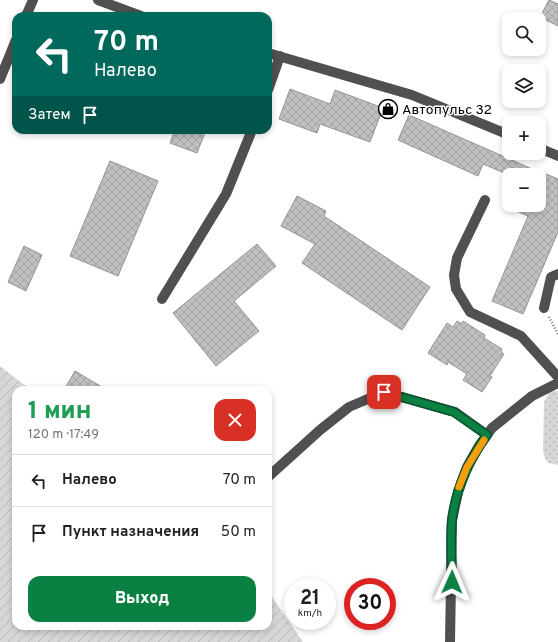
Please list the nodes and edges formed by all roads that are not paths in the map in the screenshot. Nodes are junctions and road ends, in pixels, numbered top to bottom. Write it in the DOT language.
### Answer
graph roads {
  1 [pos="33,0"];
  2 [pos="98,0"];
  3 [pos="28,12"];
  4 [pos="130,12"];
  5 [pos="12,50"];
  6 [pos="272,54"];
  7 [pos="280,56"];
  8 [pos="0,79"];
  9 [pos="272,79"];
  10 [pos="502,132"];
  11 [pos="250,134"];
  12 [pos="546,151"];
  13 [pos="558,156"];
  14 [pos="485,200"];
  15 [pos="558,274"];
  16 [pos="162,299"];
  17 [pos="544,308"];
  18 [pos="558,378"];
  19 [pos="558,383"];
  20 [pos="487,435"];
  21 [pos="272,474"];
  22 [pos="450,642"];
  1 -- 3 [label="street"];
  2 -- 4 [label="street"];
  5 -- 8 [label="street"];
  6 -- 7 [label="street"];
  7 -- 9 [label="street"];
  7 -- 10 [label="street"];
  11 -- 16 [label="street"];
  12 -- 13 [label="street"];
  14 -- 18 [label="street"];
  15 -- 17 [label="street"];
  19 -- 20 [label="street"];
  20 -- 21 [label="street"];
  20 -- 22 [label="street"];
}
